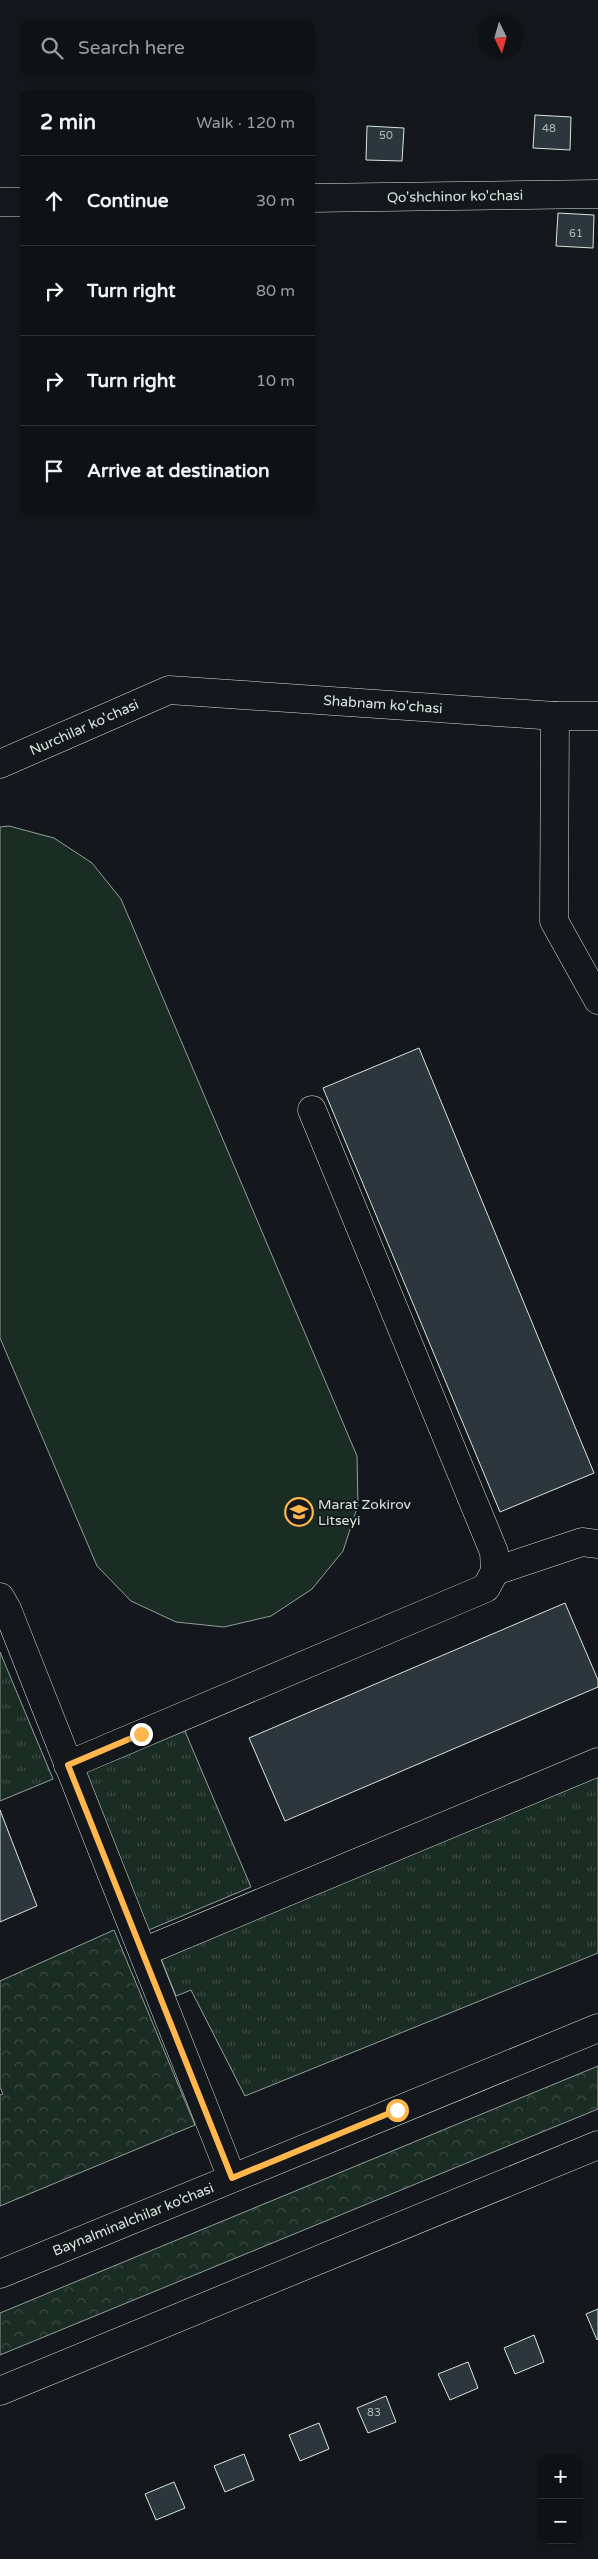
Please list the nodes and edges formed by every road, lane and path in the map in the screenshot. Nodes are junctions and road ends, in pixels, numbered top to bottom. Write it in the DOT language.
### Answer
graph roads {
  1 [pos="598,194"];
  2 [pos="315,198"];
  3 [pos="0,202"];
  4 [pos="20,202"];
  5 [pos="168,690"];
  6 [pos="555,716"];
  7 [pos="598,716"];
  8 [pos="0,764"];
  9 [pos="598,1000"];
  10 [pos="312,1110"];
  11 [pos="598,1544"];
  12 [pos="495,1571"];
  13 [pos="0,1596"];
  14 [pos="598,1762"];
  15 [pos="68,1765"];
  16 [pos="143,1952"];
  17 [pos="598,2028"];
  18 [pos="598,2145"];
  19 [pos="232,2178"];
  20 [pos="0,2274"];
  21 [pos="0,2391"];
  1 -- 2 [label="main road, Qo'shchinor ko'chasi"];
  3 -- 4 [label="main road"];
  5 -- 6 [label="main road, Shabnam ko'chasi"];
  5 -- 8 [label="main road, Nurchilar ko'chasi"];
  6 -- 7 [label="main road, Shabnam ko'chasi"];
  6 -- 9 [label="main road"];
  10 -- 12 [label="main road"];
  11 -- 12 [label="main road"];
  12 -- 15 [label="main road"];
  13 -- 15 [label="main road"];
  14 -- 16 [label="main road"];
  15 -- 16 [label="main road"];
  16 -- 19 [label="main road"];
  17 -- 19 [label="main road, Baynalminalchilar ko’chasi"];
  18 -- 21 [label="main road"];
  19 -- 20 [label="main road, Baynalminalchilar ko’chasi"];
}
